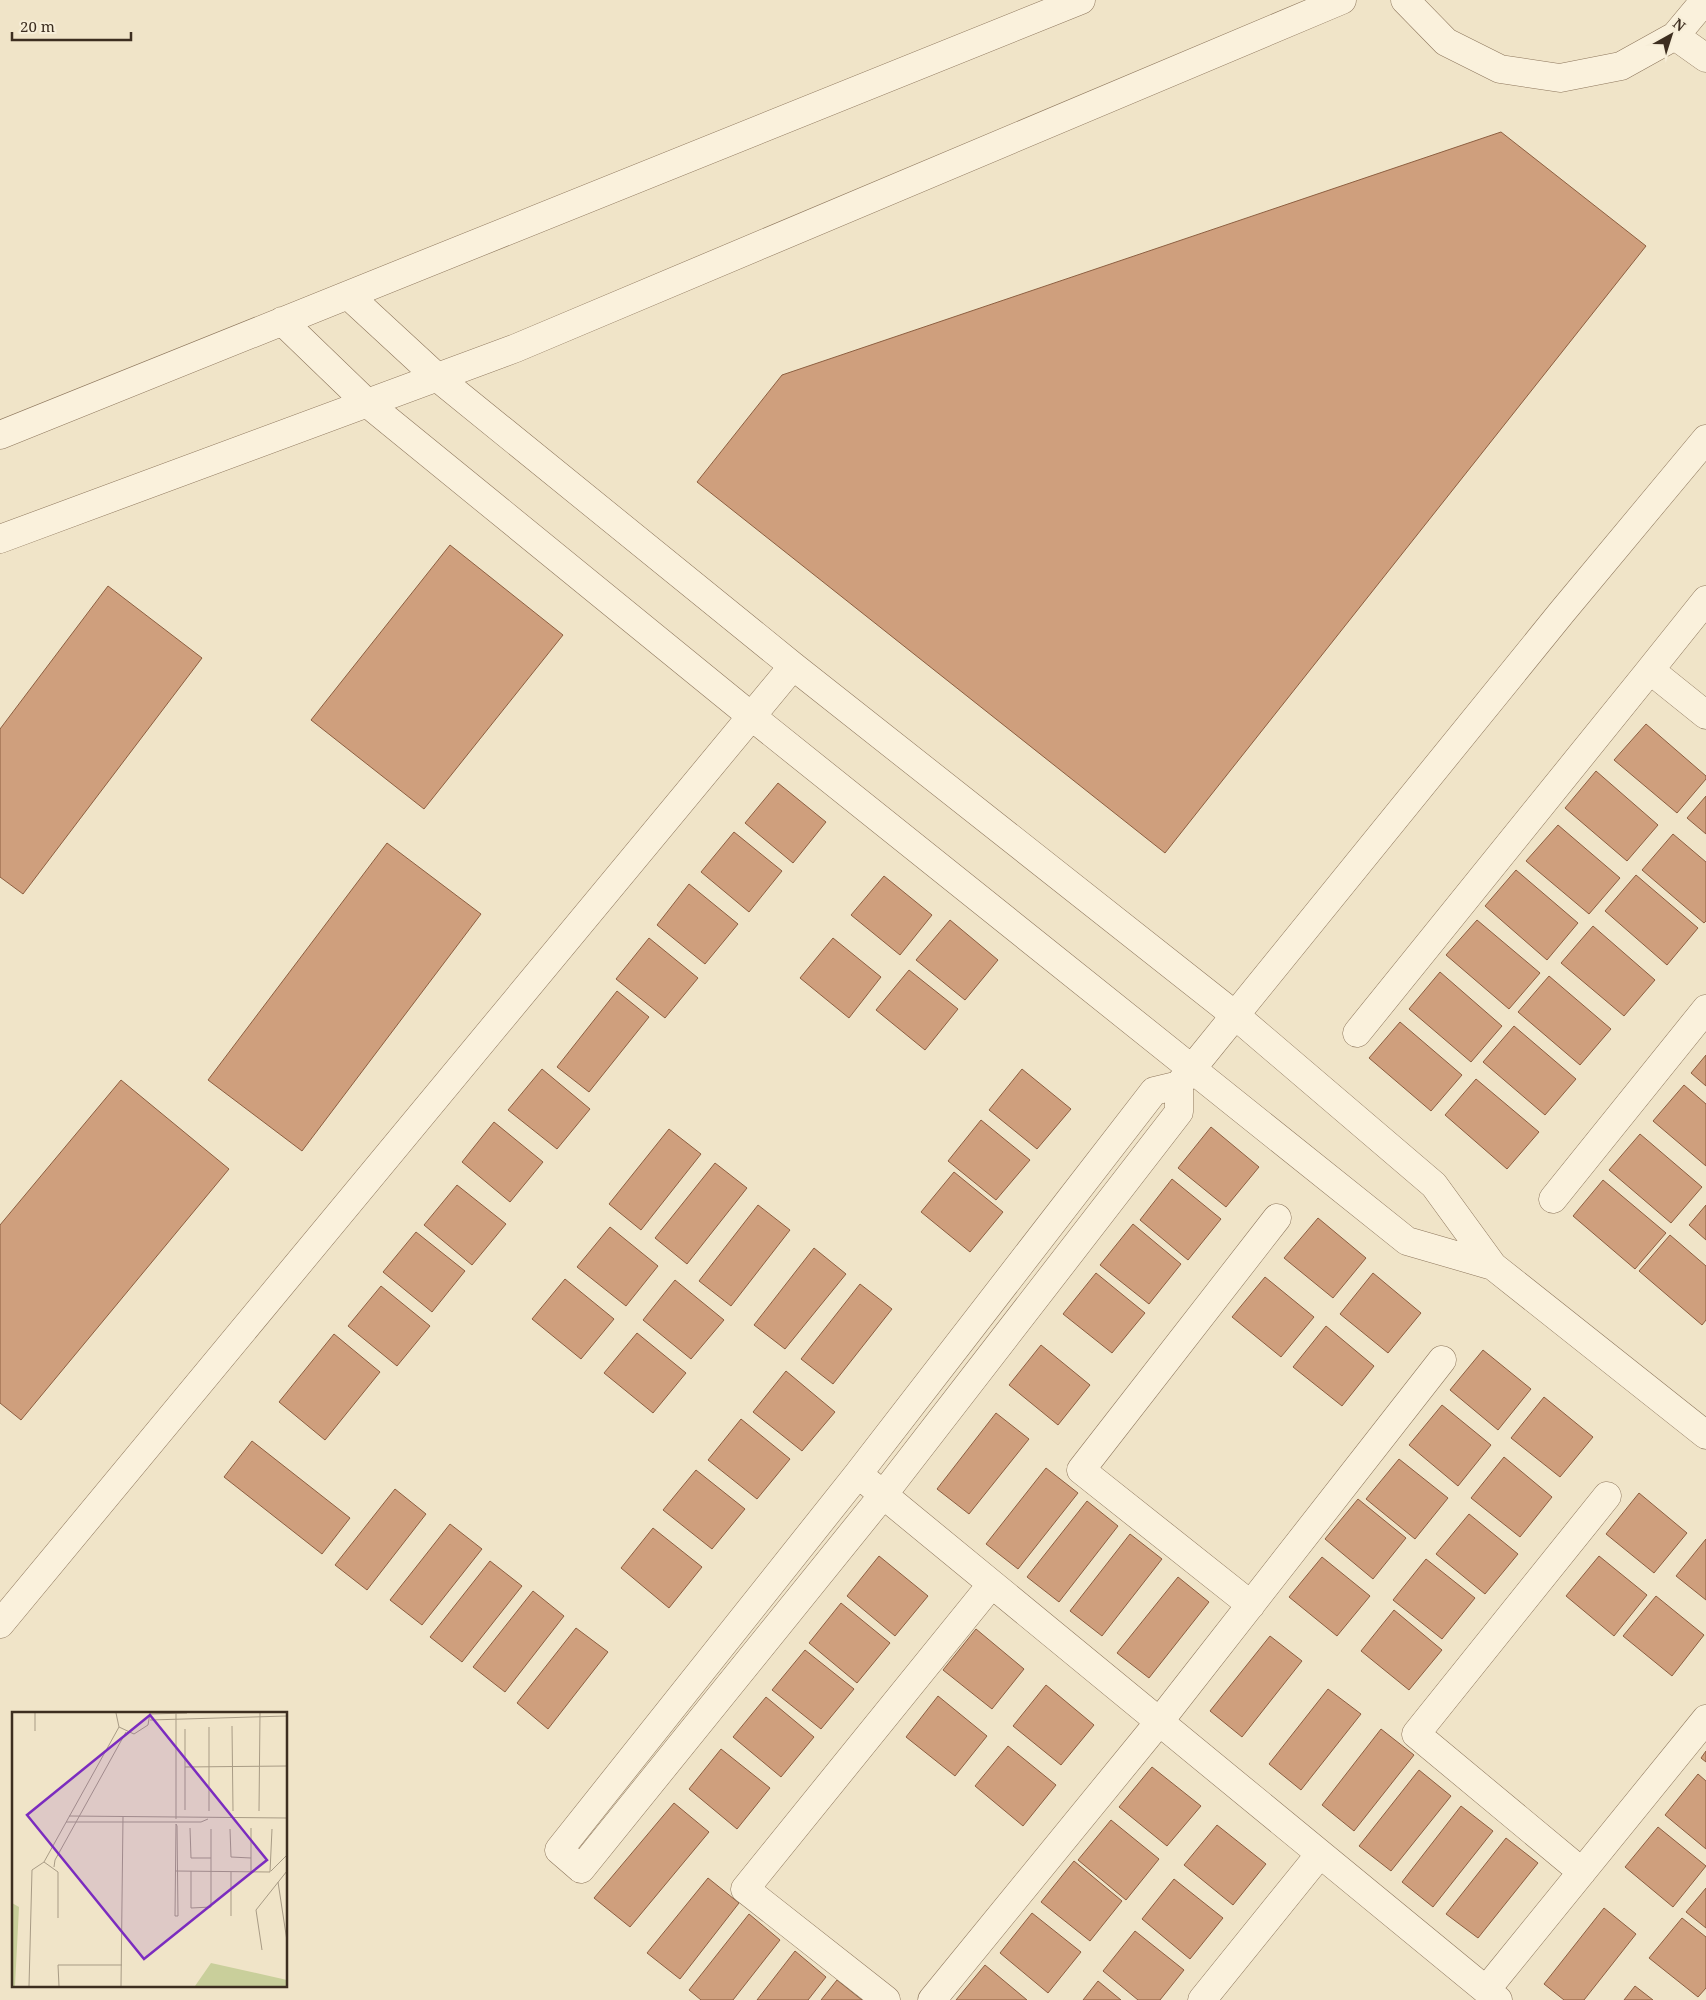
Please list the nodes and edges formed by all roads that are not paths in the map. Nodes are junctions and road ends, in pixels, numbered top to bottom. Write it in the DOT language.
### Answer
graph roads {
  1 [pos="1081,0"];
  2 [pos="1342,0"];
  3 [pos="1405,0"];
  4 [pos="1705,0"];
  5 [pos="1675,36"];
  6 [pos="1706,58"];
  7 [pos="348,295"];
  8 [pos="282,322"];
  9 [pos="438,378"];
  10 [pos="367,403"];
  11 [pos="0,435"];
  12 [pos="1706,439"];
  13 [pos="0,539"];
  14 [pos="1706,600"];
  15 [pos="793,666"];
  16 [pos="1650,670"];
  17 [pos="1706,715"];
  18 [pos="752,716"];
  19 [pos="1706,1009"];
  20 [pos="1236,1016"];
  21 [pos="1357,1033"];
  22 [pos="1186,1077"];
  23 [pos="1553,1199"];
  24 [pos="1277,1218"];
  25 [pos="1493,1266"];
  26 [pos="1442,1360"];
  27 [pos="1706,1435"];
  28 [pos="858,1474"];
  29 [pos="883,1495"];
  30 [pos="1608,1496"];
  31 [pos="992,1585"];
  32 [pos="1251,1605"];
  33 [pos="0,1624"];
  34 [pos="1706,1719"];
  35 [pos="1159,1722"];
  36 [pos="1320,1854"];
  37 [pos="1582,1872"];
  38 [pos="1492,1995"];
  39 [pos="886,2000"];
  40 [pos="932,2000"];
  41 [pos="1202,2000"];
  1 -- 7 [label="street"];
  2 -- 9 [label="street"];
  3 -- 5 [label="street"];
  4 -- 5 [label="street"];
  5 -- 6 [label="street"];
  7 -- 8 [label="street"];
  7 -- 9 [label="street"];
  8 -- 10 [label="street"];
  8 -- 11 [label="street"];
  9 -- 10 [label="street"];
  9 -- 15 [label="street"];
  10 -- 13 [label="street"];
  10 -- 18 [label="street"];
  12 -- 20 [label="street"];
  14 -- 16 [label="street"];
  15 -- 18 [label="street"];
  15 -- 20 [label="street"];
  16 -- 17 [label="street"];
  16 -- 21 [label="street"];
  18 -- 22 [label="street"];
  18 -- 33 [label="street"];
  19 -- 23 [label="street"];
  20 -- 22 [label="street"];
  20 -- 25 [label="street"];
  22 -- 25 [label="street"];
  22 -- 28 [label="street"];
  22 -- 29 [label="street"];
  24 -- 32 [label="street"];
  25 -- 27 [label="street"];
  26 -- 32 [label="street"];
  28 -- 29 [label="street"];
  28 -- 29 [label="street"];
  29 -- 31 [label="street"];
  30 -- 37 [label="street"];
  31 -- 35 [label="street"];
  31 -- 39 [label="street"];
  32 -- 35 [label="street"];
  34 -- 37 [label="street"];
  35 -- 36 [label="street"];
  35 -- 40 [label="street"];
  36 -- 38 [label="street"];
  36 -- 41 [label="street"];
  37 -- 38 [label="street"];
}
